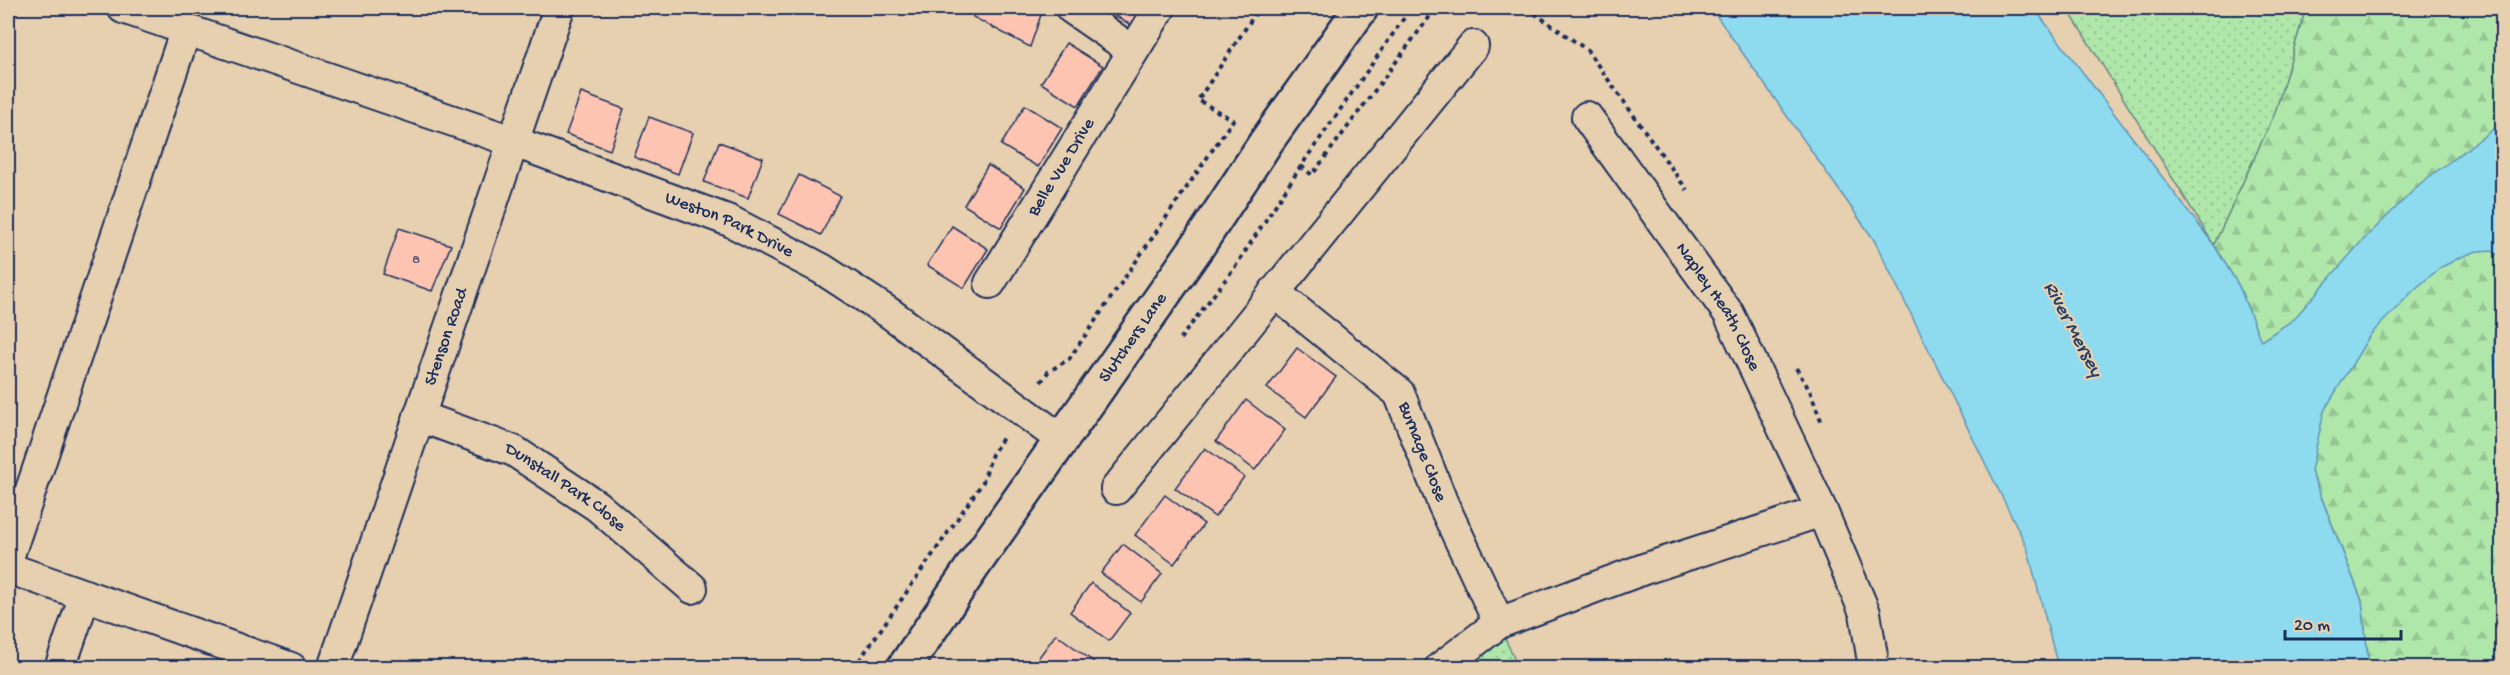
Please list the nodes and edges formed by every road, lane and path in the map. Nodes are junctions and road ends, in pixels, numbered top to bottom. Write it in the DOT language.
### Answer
graph roads {
  1 [pos="123,8"];
  2 [pos="559,8"];
  3 [pos="1071,8"];
  4 [pos="1160,8"];
  5 [pos="1259,8"];
  6 [pos="1361,8"];
  7 [pos="1436,8"];
  8 [pos="186,29"];
  9 [pos="1473,46"];
  10 [pos="1133,51"];
  11 [pos="1587,117"];
  12 [pos="512,141"];
  13 [pos="1301,166"];
  14 [pos="1199,243"];
  15 [pos="990,283"];
  16 [pos="1274,292"];
  17 [pos="1048,372"];
  18 [pos="419,416"];
  19 [pos="1062,440"];
  20 [pos="992,454"];
  21 [pos="1116,489"];
  22 [pos="1822,511"];
  23 [pos="8,558"];
  24 [pos="8,568"];
  25 [pos="692,588"];
  26 [pos="85,595"];
  27 [pos="1499,623"];
  28 [pos="60,668"];
  29 [pos="291,668"];
  30 [pos="333,668"];
  31 [pos="854,668"];
  32 [pos="904,668"];
  33 [pos="1440,668"];
  34 [pos="1874,668"];
  1 -- 8 [label="street, Weston Park Drive"];
  2 -- 12 [label="street, Stenson Road"];
  3 -- 10 [label="street"];
  4 -- 10 [label="street, Belle Vue Drive"];
  5 -- 17 [label="path"];
  6 -- 14 [label="highway, Slutchers Lane"];
  7 -- 13 [label="path"];
  8 -- 12 [label="street, Weston Park Drive"];
  8 -- 23 [label="street"];
  9 -- 16 [label="street"];
  10 -- 15 [label="street, Belle Vue Drive"];
  11 -- 22 [label="street, Napley Heath Close"];
  12 -- 18 [label="street, Stenson Road"];
  12 -- 19 [label="street, Weston Park Drive"];
  14 -- 16 [label="path"];
  14 -- 19 [label="highway, Slutchers Lane"];
  16 -- 21 [label="street"];
  16 -- 27 [label="street, Burnage Close"];
  18 -- 25 [label="street, Dunstall Park Close"];
  18 -- 30 [label="street, Stenson Road"];
  19 -- 32 [label="highway, Slutchers Lane"];
  20 -- 31 [label="path"];
  22 -- 27 [label="street"];
  22 -- 34 [label="street, Napley Heath Close"];
  24 -- 26 [label="street"];
  26 -- 28 [label="street"];
  26 -- 29 [label="street"];
  27 -- 33 [label="street"];
}
